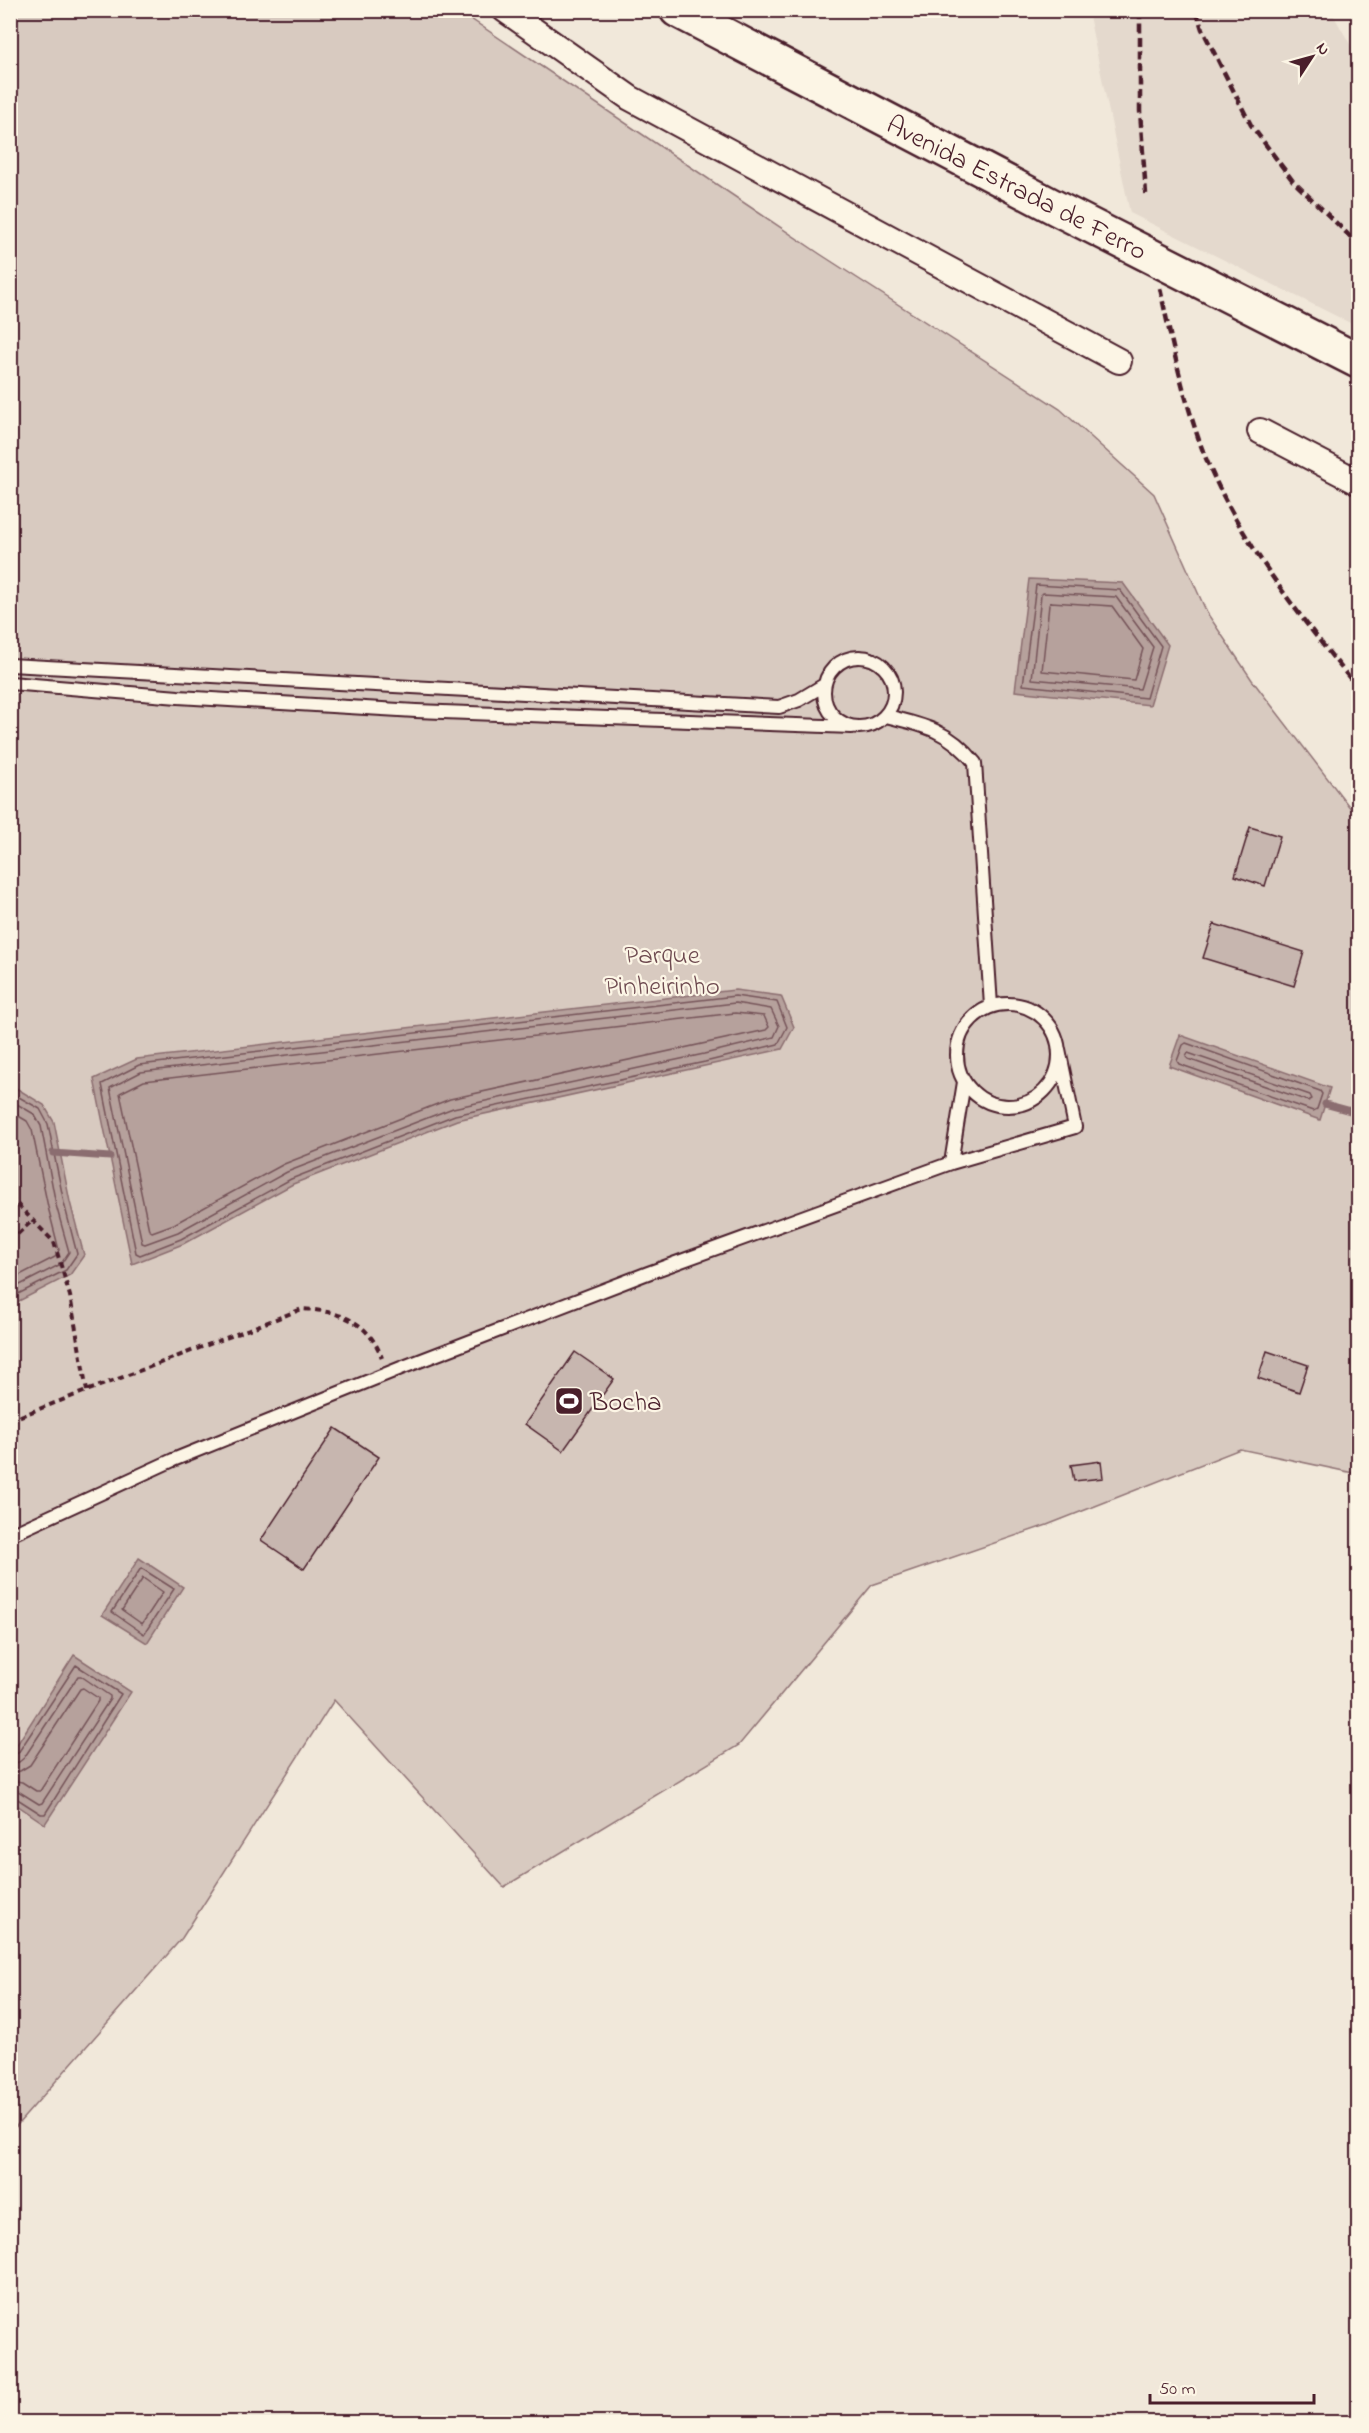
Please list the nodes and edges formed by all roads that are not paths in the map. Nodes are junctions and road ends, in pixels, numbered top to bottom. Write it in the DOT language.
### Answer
graph roads {
  1 [pos="506,10"];
  2 [pos="677,10"];
  3 [pos="1119,361"];
  4 [pos="1359,361"];
  5 [pos="1260,431"];
  6 [pos="1359,482"];
  7 [pos="10,665"];
  8 [pos="10,683"];
  9 [pos="824,685"];
  10 [pos="886,716"];
  11 [pos="852,727"];
  12 [pos="991,1006"];
  13 [pos="1059,1049"];
  14 [pos="964,1082"];
  15 [pos="951,1163"];
  16 [pos="10,1535"];
  1 -- 3 [label="street"];
  2 -- 4 [label="main road, Avenida Estrada de Ferro"];
  5 -- 6 [label="street"];
  7 -- 9 [label="lane"];
  8 -- 11 [label="lane"];
  9 -- 10 [label="lane"];
  9 -- 11 [label="lane"];
  10 -- 11 [label="lane"];
  10 -- 12 [label="lane"];
  12 -- 13 [label="lane"];
  12 -- 14 [label="lane"];
  13 -- 14 [label="lane"];
  13 -- 15 [label="lane"];
  14 -- 15 [label="lane"];
  15 -- 16 [label="lane"];
}
